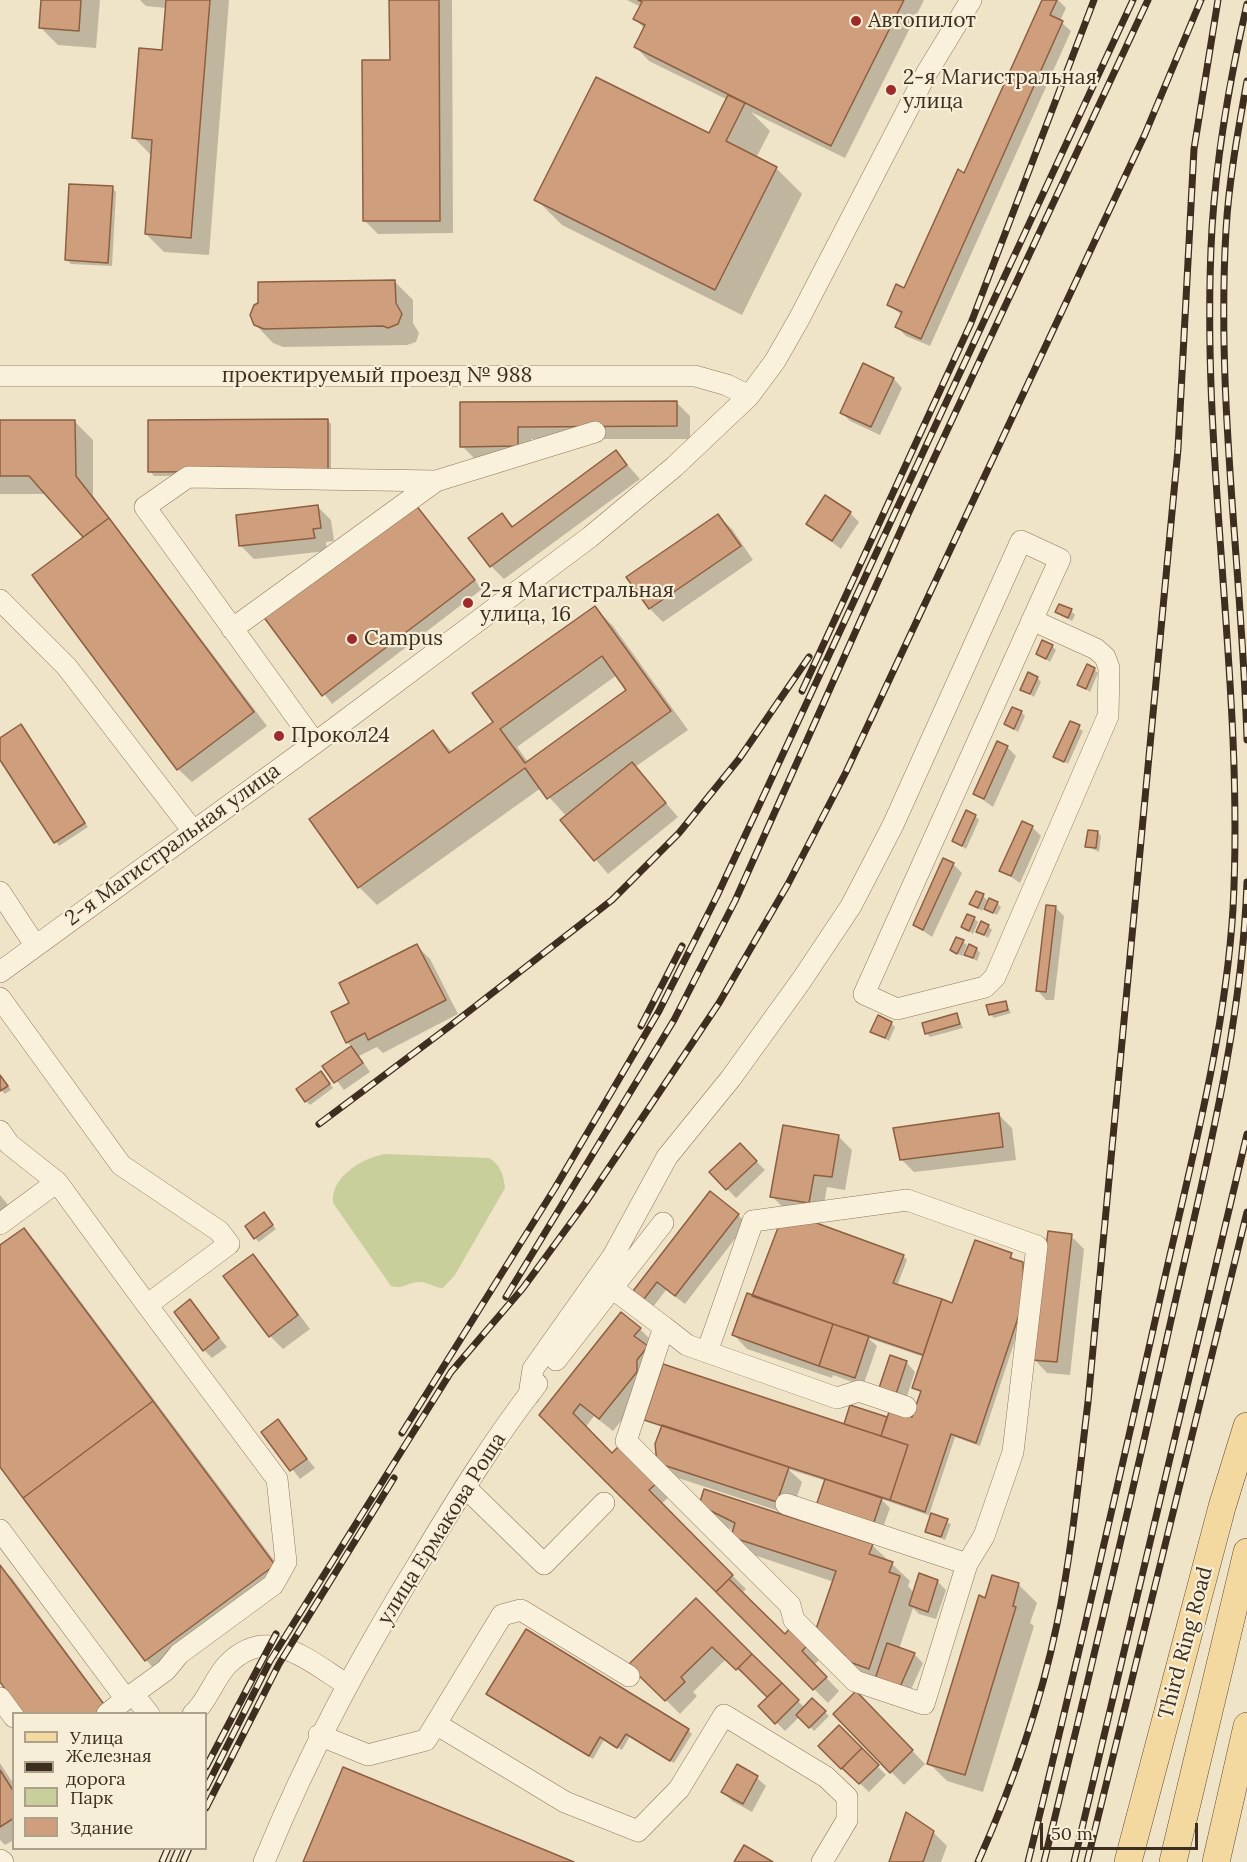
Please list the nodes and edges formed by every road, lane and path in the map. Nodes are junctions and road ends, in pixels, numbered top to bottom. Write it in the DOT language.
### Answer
graph roads {
  1 [pos="971,0"];
  2 [pos="0,376"];
  3 [pos="749,396"];
  4 [pos="595,432"];
  5 [pos="436,481"];
  6 [pos="0,600"];
  7 [pos="1032,620"];
  8 [pos="232,629"];
  9 [pos="315,743"];
  10 [pos="193,831"];
  11 [pos="0,892"];
  12 [pos="35,945"];
  13 [pos="0,972"];
  14 [pos="0,998"];
  15 [pos="0,1131"];
  16 [pos="57,1182"];
  17 [pos="663,1223"];
  18 [pos="0,1224"];
  19 [pos="612,1288"];
  20 [pos="147,1305"];
  21 [pos="664,1327"];
  22 [pos="707,1352"];
  23 [pos="529,1395"];
  24 [pos="906,1407"];
  25 [pos="1247,1426"];
  26 [pos="465,1487"];
  27 [pos="604,1503"];
  28 [pos="786,1504"];
  29 [pos="0,1530"];
  30 [pos="1247,1552"];
  31 [pos="966,1564"];
  32 [pos="629,1676"];
  33 [pos="346,1684"];
  34 [pos="130,1696"];
  35 [pos="0,1698"];
  36 [pos="108,1712"];
  37 [pos="148,1712"];
  38 [pos="194,1712"];
  39 [pos="12,1713"];
  40 [pos="436,1724"];
  41 [pos="1247,1726"];
  42 [pos="319,1735"];
  43 [pos="264,1862"];
  44 [pos="822,1862"];
  45 [pos="1128,1862"];
  46 [pos="1173,1862"];
  47 [pos="1216,1862"];
  1 -- 3 [label="street, 2-я Магистральная улица"];
  2 -- 3 [label="street, проектируемый проезд № 988"];
  3 -- 9 [label="street, 2-я Магистральная улица"];
  4 -- 5 [label="street"];
  5 -- 8 [label="street"];
  5 -- 8 [label="street"];
  6 -- 10 [label="street"];
  7 -- 7 [label="street"];
  7 -- 23 [label="street"];
  8 -- 9 [label="street"];
  9 -- 10 [label="street, 2-я Магистральная улица"];
  10 -- 12 [label="street, 2-я Магистральная улица"];
  11 -- 12 [label="street"];
  12 -- 13 [label="street, 2-я Магистральная улица"];
  14 -- 20 [label="street"];
  15 -- 16 [label="street"];
  16 -- 18 [label="street"];
  16 -- 20 [label="street"];
  17 -- 19 [label="street, улица Ермакова Роща"];
  19 -- 21 [label="street"];
  19 -- 23 [label="street, улица Ермакова Роща"];
  20 -- 34 [label="street"];
  21 -- 22 [label="street"];
  21 -- 31 [label="street"];
  22 -- 24 [label="street"];
  22 -- 31 [label="street"];
  23 -- 26 [label="street, улица Ермакова Роща"];
  25 -- 45 [label="main road, Third Ring Road"];
  26 -- 27 [label="street"];
  26 -- 33 [label="street, улица Ермакова Роща"];
  28 -- 31 [label="street"];
  29 -- 34 [label="street"];
  30 -- 46 [label="main road"];
  32 -- 40 [label="street"];
  33 -- 38 [label="street"];
  33 -- 42 [label="street, улица Ермакова Роща"];
  34 -- 36 [label="street"];
  34 -- 37 [label="street"];
  35 -- 39 [label="street"];
  40 -- 42 [label="street"];
  40 -- 44 [label="street"];
  41 -- 47 [label="main road"];
  42 -- 43 [label="street, улица Ермакова Роща"];
}
